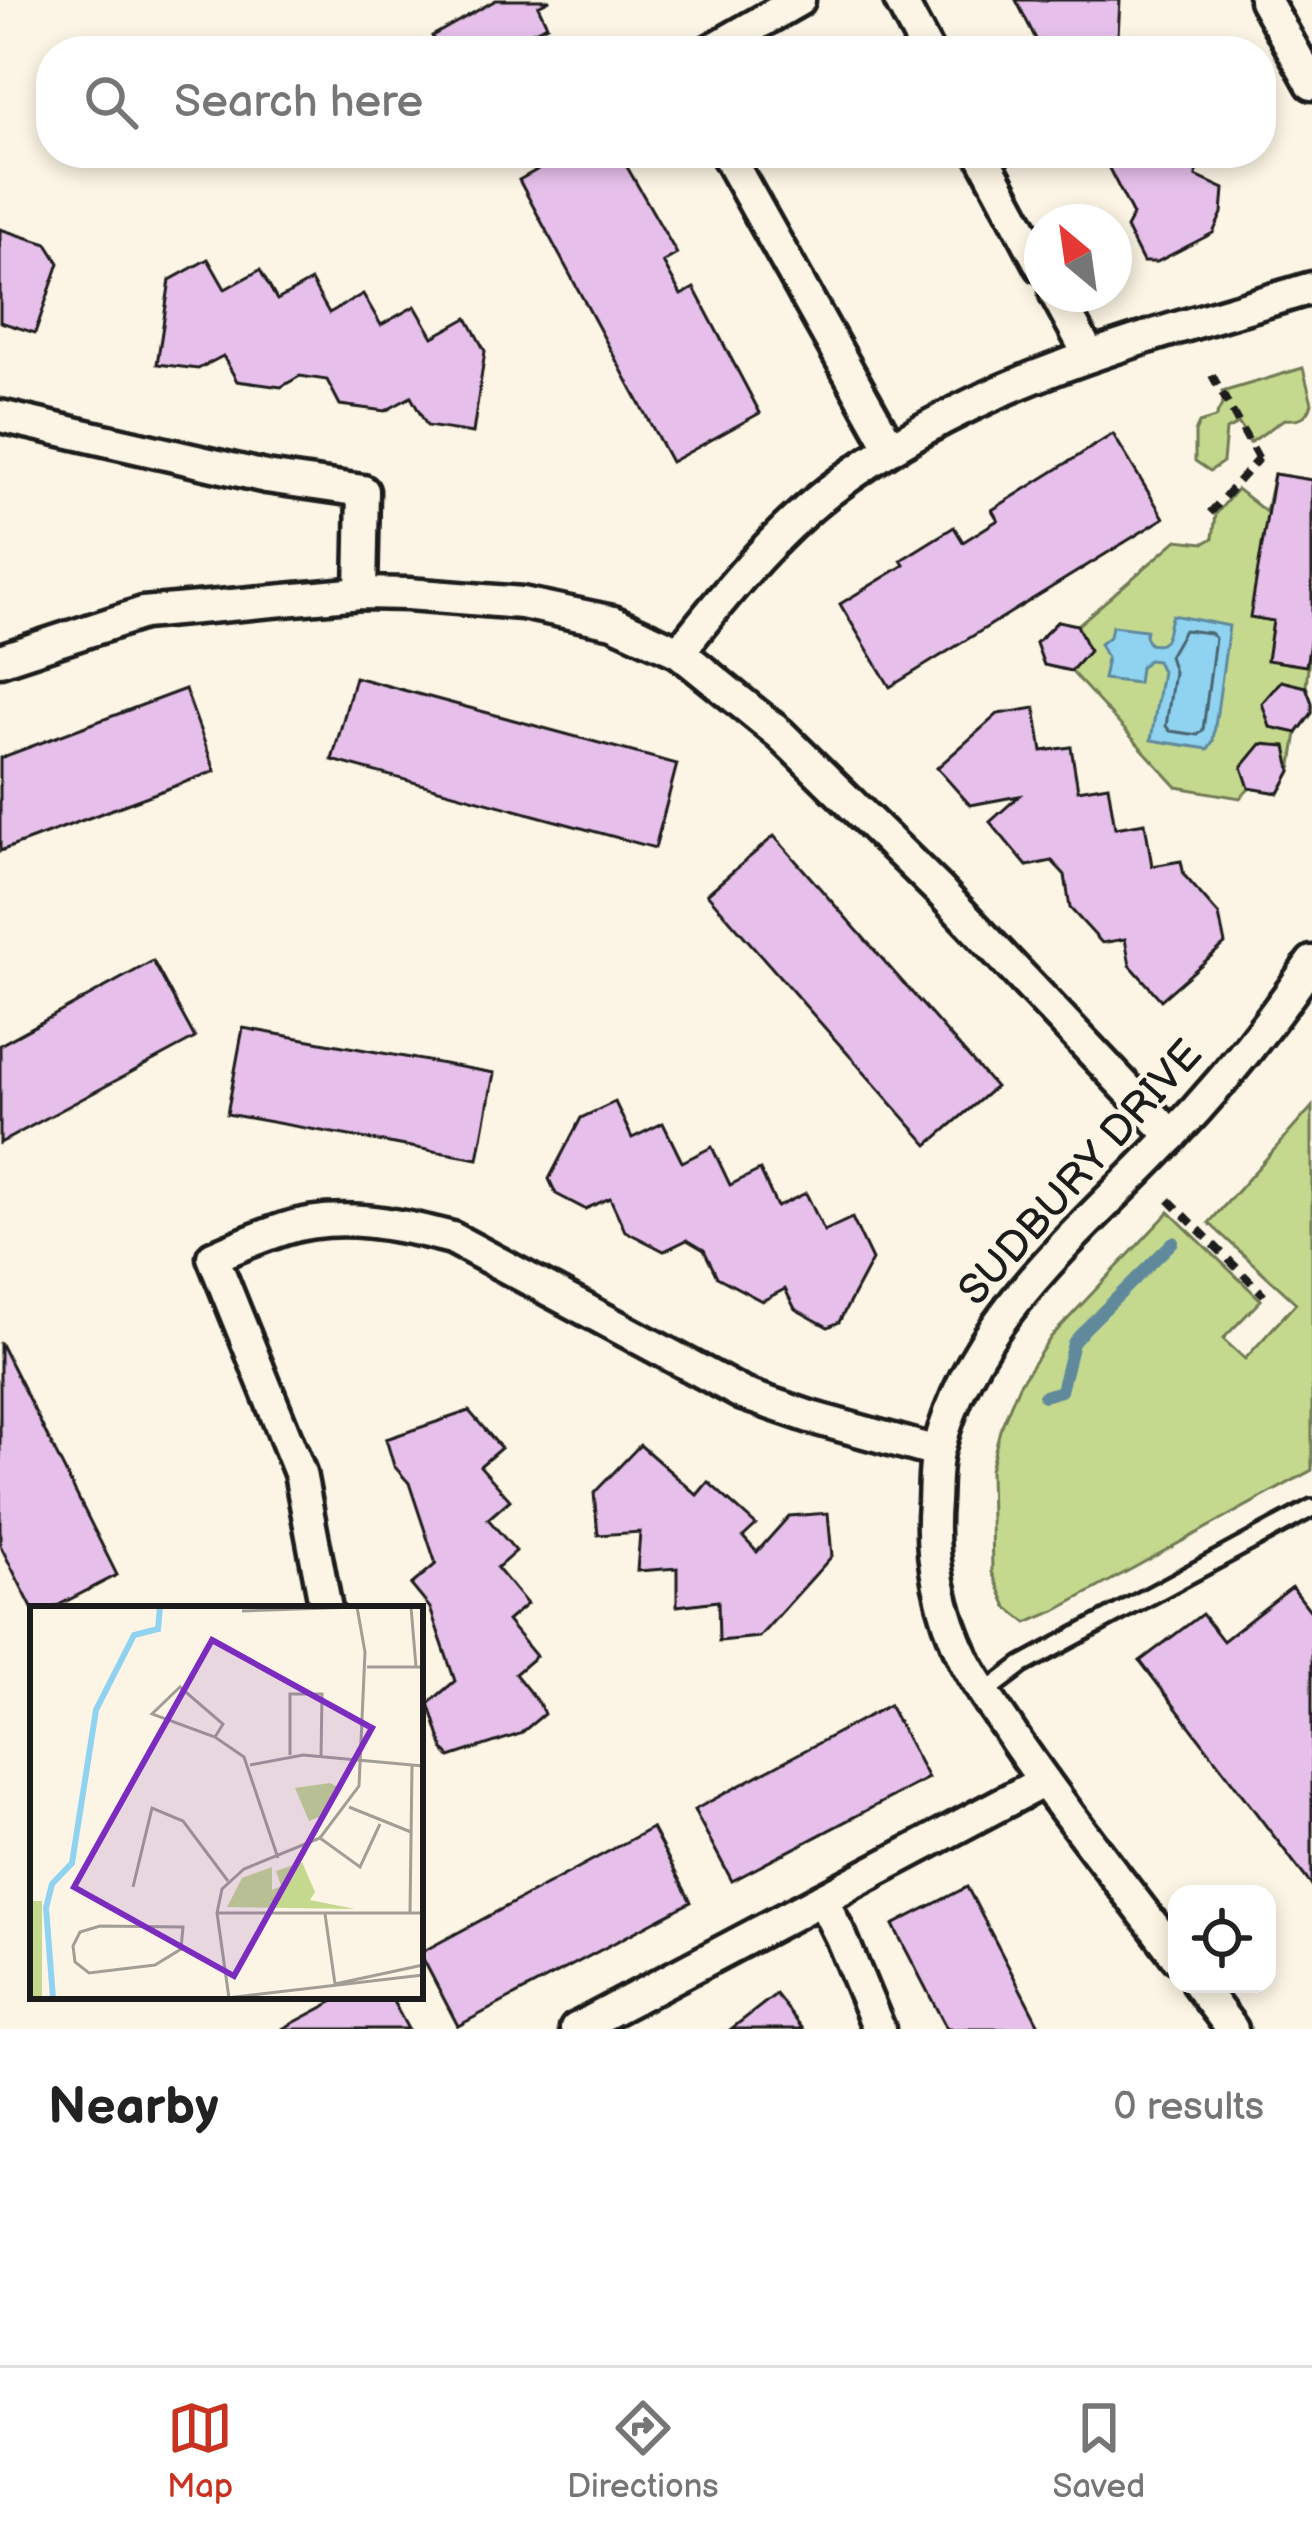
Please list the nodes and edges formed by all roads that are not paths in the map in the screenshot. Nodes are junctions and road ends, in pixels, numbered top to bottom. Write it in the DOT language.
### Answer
graph roads {
  1 [pos="799,0"];
  2 [pos="900,0"];
  3 [pos="1264,0"];
  4 [pos="736,36"];
  5 [pos="919,36"];
  6 [pos="1312,84"];
  7 [pos="734,168"];
  8 [pos="989,168"];
  9 [pos="1024,233"];
  10 [pos="1312,288"];
  11 [pos="1066,312"];
  12 [pos="1089,355"];
  13 [pos="0,416"];
  14 [pos="891,448"];
  15 [pos="361,593"];
  16 [pos="679,652"];
  17 [pos="0,660"];
  18 [pos="1312,962"];
  19 [pos="1172,1136"];
  20 [pos="938,1453"];
  21 [pos="1312,1508"];
  22 [pos="325,1606"];
  23 [pos="985,1693"];
  24 [pos="1044,1781"];
  25 [pos="822,1899"];
  26 [pos="1168,1945"];
  27 [pos="1205,1993"];
  28 [pos="576,2029"];
  29 [pos="879,2029"];
  30 [pos="1232,2029"];
  1 -- 4 [label="street"];
  2 -- 5 [label="street"];
  3 -- 6 [label="street"];
  7 -- 14 [label="street"];
  8 -- 9 [label="street"];
  10 -- 12 [label="street"];
  11 -- 12 [label="street"];
  12 -- 14 [label="street"];
  13 -- 15 [label="street"];
  14 -- 16 [label="street"];
  15 -- 16 [label="street"];
  15 -- 17 [label="street"];
  16 -- 19 [label="street"];
  18 -- 19 [label="street, SUDBURY DRIVE"];
  19 -- 20 [label="street, SUDBURY DRIVE"];
  20 -- 22 [label="street"];
  20 -- 23 [label="street, SUDBURY DRIVE"];
  21 -- 23 [label="lane"];
  23 -- 24 [label="street, SUDBURY DRIVE"];
  24 -- 25 [label="street"];
  24 -- 26 [label="street, SUDBURY DRIVE"];
  25 -- 28 [label="street"];
  25 -- 29 [label="street"];
  27 -- 30 [label="street"];
}
